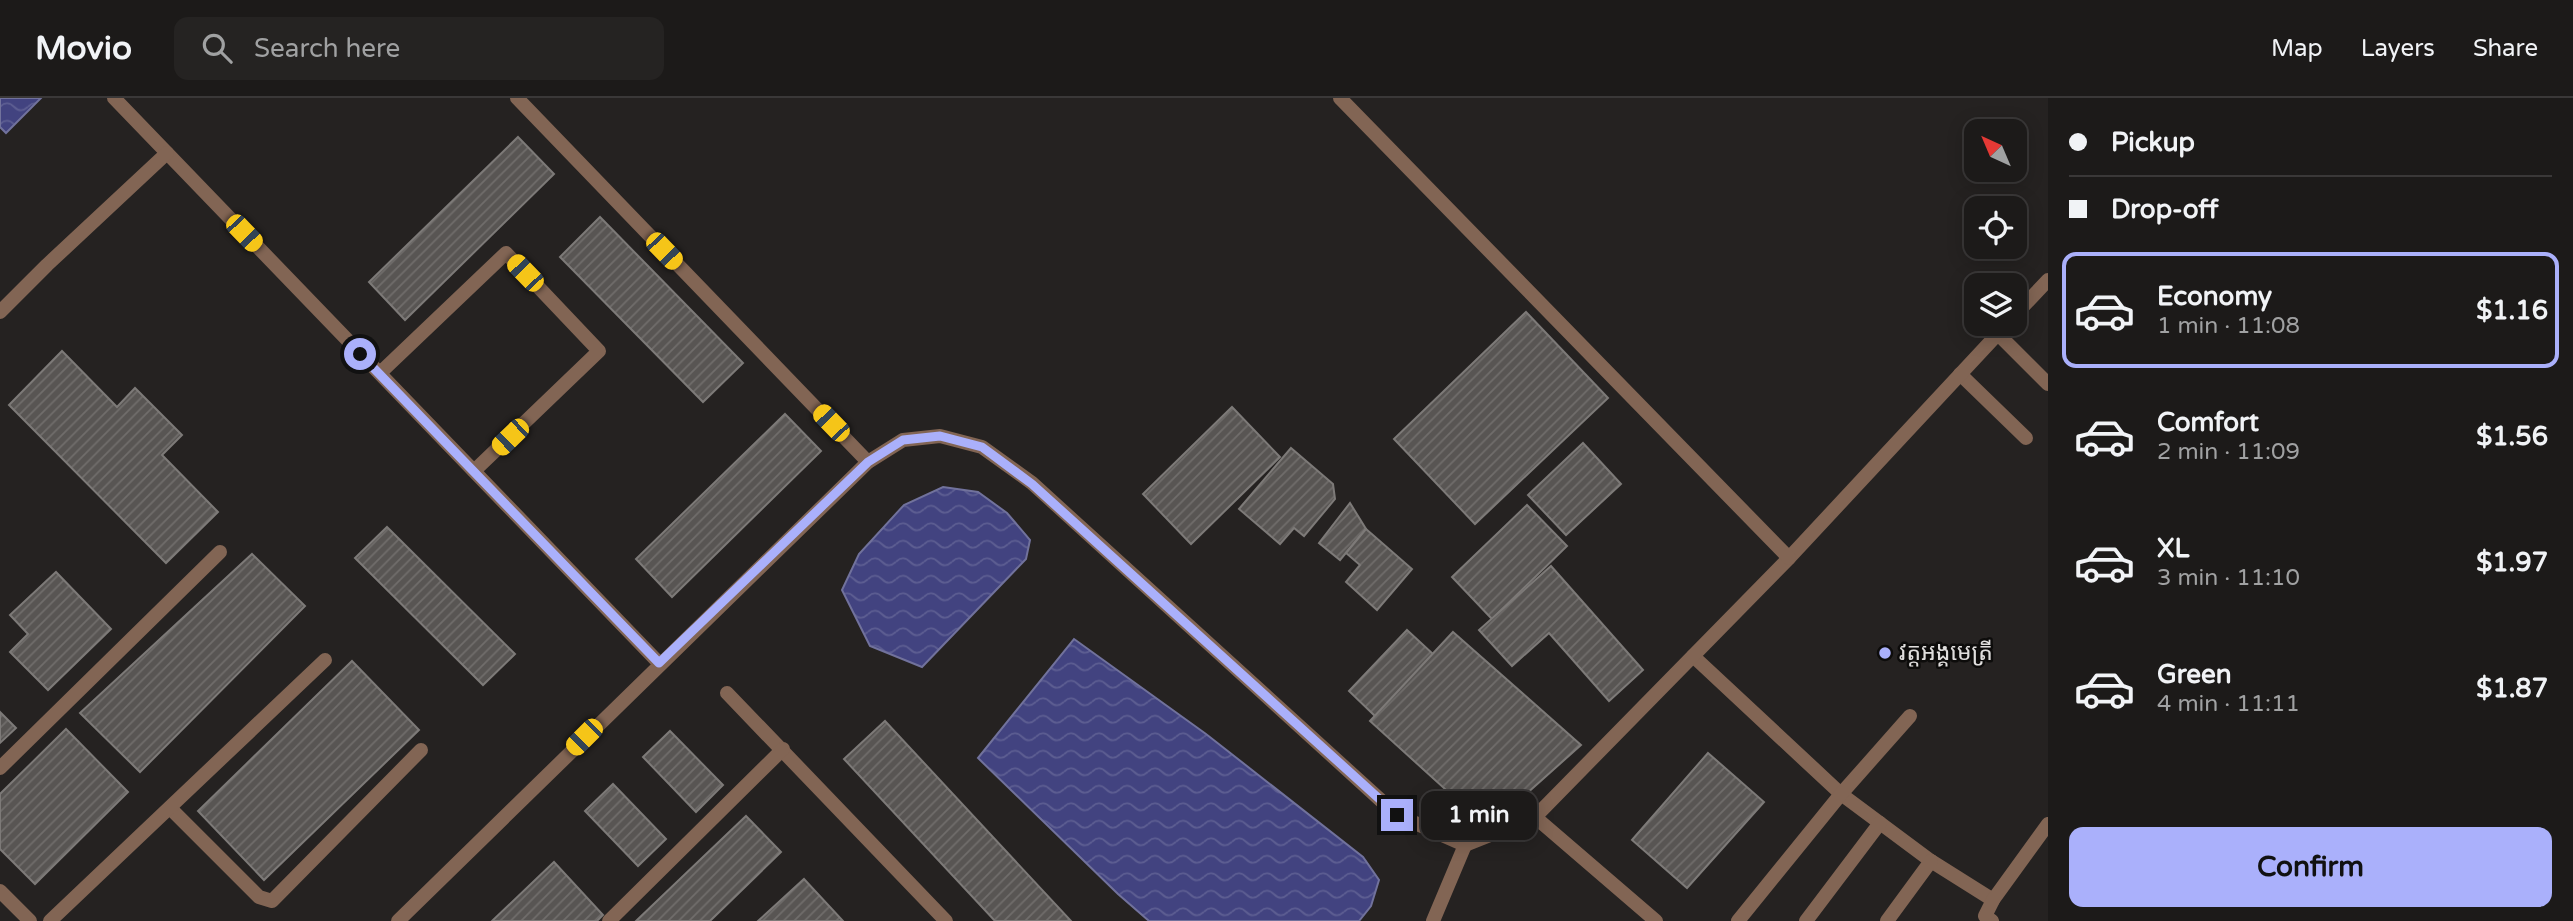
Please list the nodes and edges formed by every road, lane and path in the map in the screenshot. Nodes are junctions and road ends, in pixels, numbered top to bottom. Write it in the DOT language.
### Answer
graph roads {
  1 [pos="114,98"];
  2 [pos="517,98"];
  3 [pos="1340,98"];
  4 [pos="167,153"];
  5 [pos="2048,280"];
  6 [pos="2027,302"];
  7 [pos="0,312"];
  8 [pos="1996,336"];
  9 [pos="2009,336"];
  10 [pos="380,373"];
  11 [pos="1960,374"];
  12 [pos="2048,384"];
  13 [pos="2026,438"];
  14 [pos="868,462"];
  15 [pos="474,471"];
  16 [pos="220,552"];
  17 [pos="1789,558"];
  18 [pos="1693,656"];
  19 [pos="325,660"];
  20 [pos="659,663"];
  21 [pos="727,693"];
  22 [pos="1910,716"];
  23 [pos="783,749"];
  24 [pos="421,750"];
  25 [pos="0,768"];
  26 [pos="1841,794"];
  27 [pos="170,808"];
  28 [pos="1535,817"];
  29 [pos="1880,824"];
  30 [pos="2048,824"];
  31 [pos="1465,845"];
  32 [pos="1931,861"];
  33 [pos="0,891"];
  34 [pos="1993,900"];
  35 [pos="1986,919"];
  36 [pos="30,921"];
  37 [pos="50,921"];
  38 [pos="398,921"];
  39 [pos="608,921"];
  40 [pos="946,921"];
  41 [pos="1433,921"];
  42 [pos="1656,921"];
  43 [pos="1738,921"];
  44 [pos="1806,921"];
  45 [pos="1887,921"];
  1 -- 4 [label="street"];
  2 -- 14 [label="street"];
  3 -- 17 [label="street"];
  4 -- 7 [label="street"];
  4 -- 10 [label="street"];
  5 -- 6 [label="street"];
  8 -- 11 [label="street"];
  9 -- 12 [label="street"];
  10 -- 15 [label="street"];
  10 -- 15 [label="street"];
  11 -- 13 [label="street"];
  11 -- 17 [label="street"];
  14 -- 20 [label="street"];
  14 -- 31 [label="street"];
  15 -- 20 [label="street"];
  16 -- 25 [label="street"];
  17 -- 18 [label="street"];
  18 -- 26 [label="street"];
  18 -- 28 [label="street"];
  19 -- 27 [label="street"];
  20 -- 38 [label="street"];
  21 -- 23 [label="street"];
  22 -- 26 [label="street"];
  23 -- 39 [label="street"];
  23 -- 40 [label="street"];
  24 -- 27 [label="street"];
  26 -- 29 [label="street"];
  26 -- 43 [label="street"];
  27 -- 37 [label="street"];
  28 -- 31 [label="street"];
  28 -- 42 [label="street"];
  29 -- 32 [label="street"];
  29 -- 44 [label="street"];
  30 -- 34 [label="street"];
  31 -- 41 [label="street"];
  32 -- 34 [label="street"];
  32 -- 45 [label="street"];
  33 -- 36 [label="street"];
  34 -- 35 [label="street"];
}
